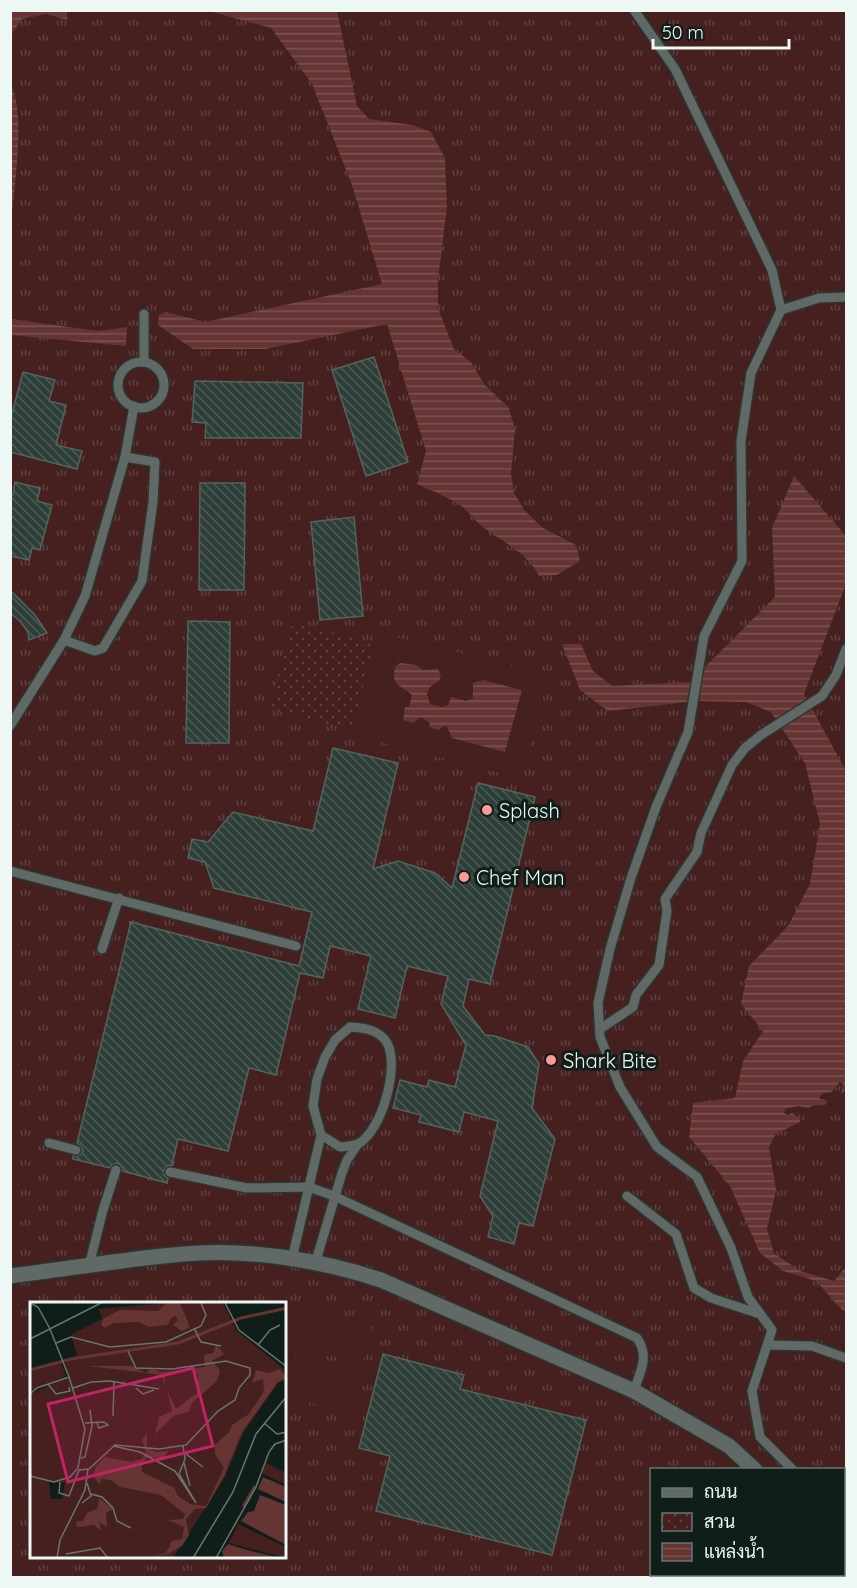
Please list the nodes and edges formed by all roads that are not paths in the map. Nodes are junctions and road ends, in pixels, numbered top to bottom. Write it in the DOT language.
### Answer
graph roads {
  1 [pos="634,10"];
  2 [pos="846,297"];
  3 [pos="781,310"];
  4 [pos="144,314"];
  5 [pos="144,362"];
  6 [pos="134,406"];
  7 [pos="125,457"];
  8 [pos="64,640"];
  9 [pos="846,649"];
  10 [pos="10,726"];
  11 [pos="10,871"];
  12 [pos="119,898"];
  13 [pos="296,946"];
  14 [pos="102,949"];
  15 [pos="600,1029"];
  16 [pos="321,1135"];
  17 [pos="49,1143"];
  18 [pos="358,1144"];
  19 [pos="76,1150"];
  20 [pos="116,1170"];
  21 [pos="170,1172"];
  22 [pos="309,1187"];
  23 [pos="334,1196"];
  24 [pos="627,1196"];
  25 [pos="292,1259"];
  26 [pos="315,1264"];
  27 [pos="89,1266"];
  28 [pos="10,1276"];
  29 [pos="760,1314"];
  30 [pos="768,1345"];
  31 [pos="846,1358"];
  32 [pos="634,1391"];
  33 [pos="753,1468"];
  34 [pos="792,1468"];
  1 -- 3 [label="lane"];
  2 -- 3 [label="lane"];
  3 -- 15 [label="lane"];
  4 -- 5 [label="lane"];
  5 -- 6 [label="lane"];
  5 -- 6 [label="lane"];
  6 -- 7 [label="lane"];
  7 -- 8 [label="lane"];
  7 -- 8 [label="lane"];
  8 -- 10 [label="lane"];
  9 -- 15 [label="lane"];
  11 -- 12 [label="lane"];
  12 -- 13 [label="lane"];
  12 -- 14 [label="lane"];
  15 -- 29 [label="lane"];
  16 -- 18 [label="lane"];
  16 -- 18 [label="lane"];
  16 -- 22 [label="lane"];
  17 -- 19 [label="lane"];
  18 -- 23 [label="lane"];
  20 -- 27 [label="lane"];
  21 -- 22 [label="lane"];
  22 -- 23 [label="lane"];
  22 -- 25 [label="lane"];
  23 -- 26 [label="lane"];
  23 -- 32 [label="lane"];
  24 -- 29 [label="lane"];
  25 -- 26 [label="street"];
  25 -- 27 [label="street"];
  26 -- 32 [label="street"];
  27 -- 28 [label="street"];
  29 -- 30 [label="lane"];
  30 -- 31 [label="lane"];
  30 -- 34 [label="lane"];
  32 -- 33 [label="street"];
}
